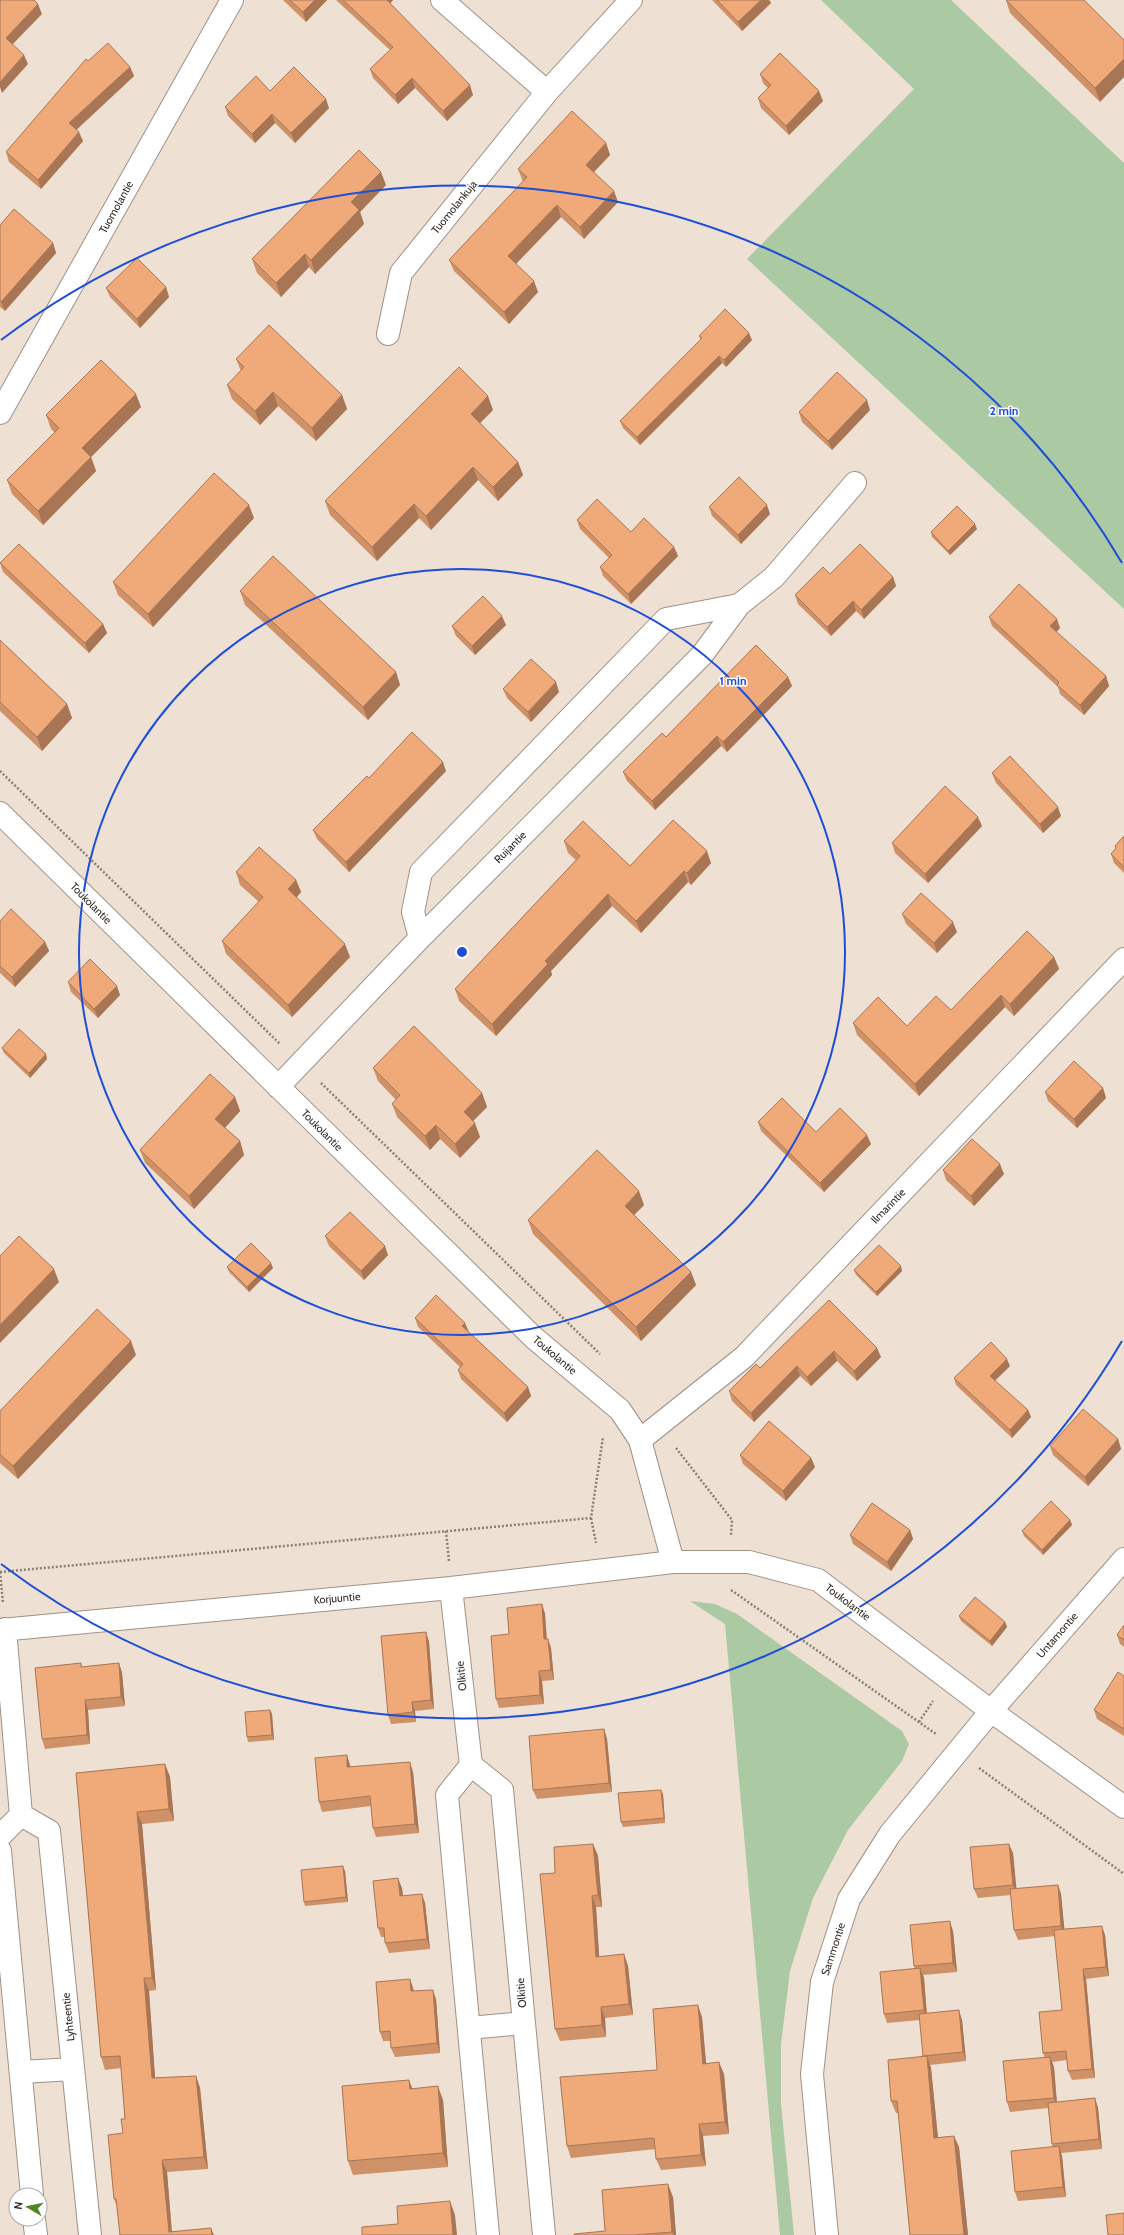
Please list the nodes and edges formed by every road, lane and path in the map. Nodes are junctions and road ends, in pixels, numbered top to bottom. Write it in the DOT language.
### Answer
graph roads {
  1 [pos="232,0"];
  2 [pos="442,0"];
  3 [pos="631,0"];
  4 [pos="547,92"];
  5 [pos="388,334"];
  6 [pos="0,414"];
  7 [pos="856,483"];
  8 [pos="739,605"];
  9 [pos="0,813"];
  10 [pos="420,938"];
  11 [pos="1124,959"];
  12 [pos="278,1086"];
  13 [pos="620,1410"];
  14 [pos="640,1440"];
  15 [pos="1124,1559"];
  16 [pos="673,1562"];
  17 [pos="0,1572"];
  18 [pos="451,1588"];
  19 [pos="2,1629"];
  20 [pos="991,1711"];
  21 [pos="471,1765"];
  22 [pos="1124,1807"];
  23 [pos="20,1815"];
  24 [pos="0,1836"];
  25 [pos="0,1851"];
  26 [pos="524,2023"];
  27 [pos="469,2028"];
  28 [pos="73,2069"];
  29 [pos="21,2072"];
  30 [pos="31,2187"];
  31 [pos="90,2235"];
  32 [pos="488,2235"];
  33 [pos="544,2235"];
  34 [pos="827,2235"];
  1 -- 6 [label="street, Tuomolantie"];
  2 -- 4 [label="street"];
  3 -- 4 [label="street, Tuomolankuja"];
  4 -- 5 [label="street, Tuomolankuja"];
  7 -- 8 [label="street"];
  8 -- 10 [label="street, Ruijantie"];
  8 -- 10 [label="street"];
  9 -- 12 [label="street, Toukolantie"];
  10 -- 12 [label="street, Ruijantie"];
  11 -- 14 [label="street, Ilmarintie"];
  12 -- 13 [label="street, Toukolantie"];
  13 -- 14 [label="street, Toukolantie"];
  13 -- 17 [label="path"];
  14 -- 16 [label="street, Toukolantie"];
  15 -- 20 [label="street, Untamontie"];
  16 -- 18 [label="street, Korjuuntie"];
  16 -- 20 [label="street, Toukolantie"];
  18 -- 19 [label="street, Korjuuntie"];
  18 -- 21 [label="street, Olkitie"];
  19 -- 23 [label="street"];
  20 -- 22 [label="street, Toukolantie"];
  20 -- 34 [label="street, Sammontie"];
  21 -- 26 [label="street, Olkitie"];
  21 -- 27 [label="street"];
  23 -- 24 [label="street"];
  23 -- 28 [label="street, Lyhteentie"];
  25 -- 29 [label="street"];
  26 -- 27 [label="street"];
  26 -- 33 [label="street, Olkitie"];
  27 -- 32 [label="street"];
  28 -- 29 [label="street"];
  28 -- 31 [label="street, Lyhteentie"];
  29 -- 30 [label="street"];
}
